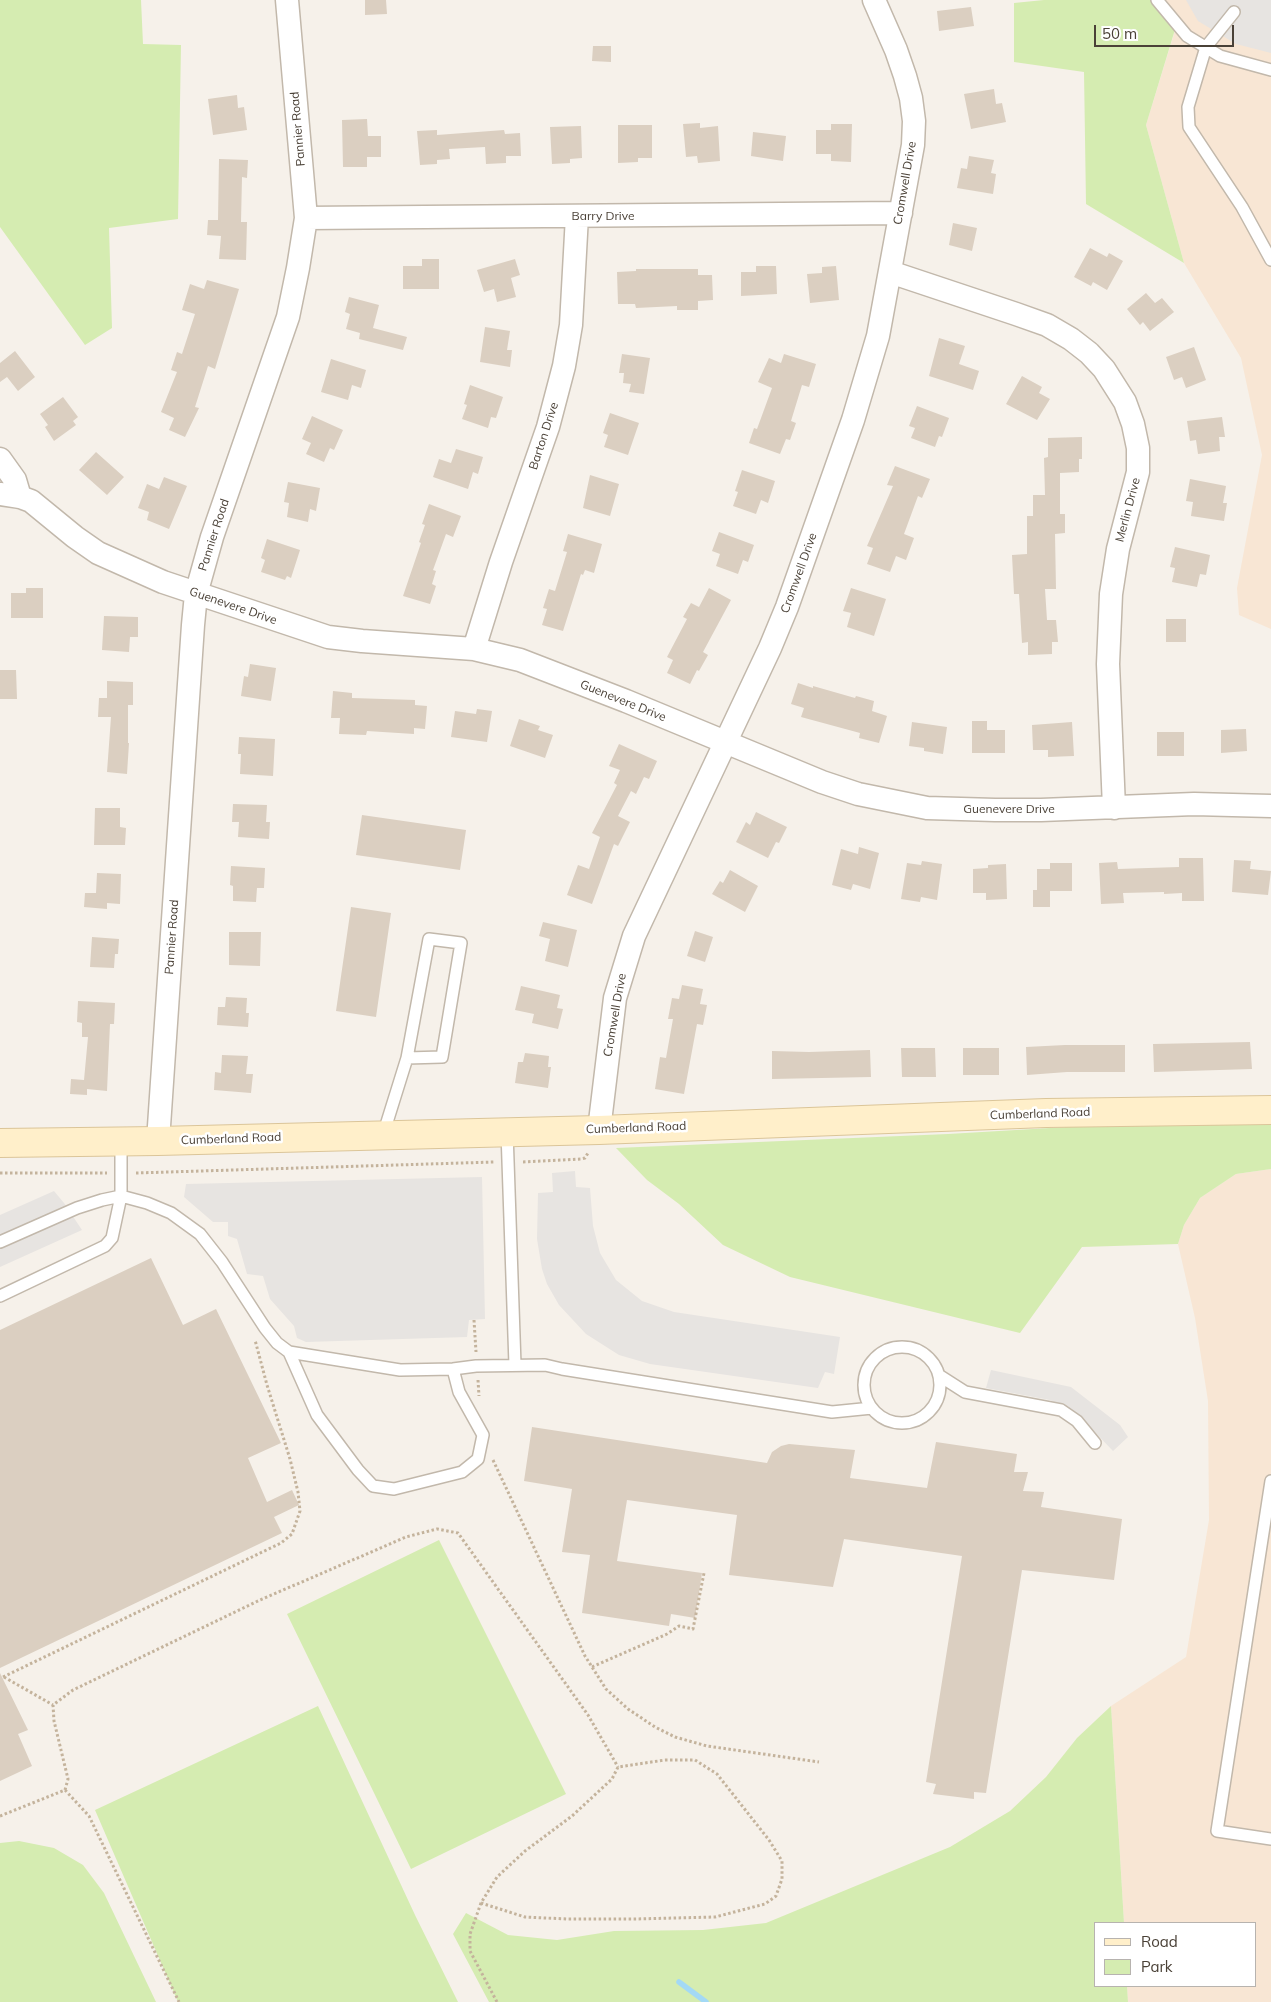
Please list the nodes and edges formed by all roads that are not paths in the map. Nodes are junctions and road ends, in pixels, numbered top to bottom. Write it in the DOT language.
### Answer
graph roads {
  1 [pos="287,0"];
  2 [pos="874,0"];
  3 [pos="1158,0"];
  4 [pos="1234,12"];
  5 [pos="1206,47"];
  6 [pos="1271,70"];
  7 [pos="901,213"];
  8 [pos="577,216"];
  9 [pos="306,218"];
  10 [pos="1271,260"];
  11 [pos="890,272"];
  12 [pos="0,459"];
  13 [pos="10,496"];
  14 [pos="196,594"];
  15 [pos="474,649"];
  16 [pos="727,743"];
  17 [pos="1271,806"];
  18 [pos="1114,808"];
  19 [pos="407,1058"];
  20 [pos="1271,1110"];
  21 [pos="593,1130"];
  22 [pos="507,1132"];
  23 [pos="383,1135"];
  24 [pos="158,1141"];
  25 [pos="121,1142"];
  26 [pos="0,1143"];
  27 [pos="121,1196"];
  28 [pos="0,1242"];
  29 [pos="0,1296"];
  30 [pos="289,1352"];
  31 [pos="514,1365"];
  32 [pos="453,1370"];
  33 [pos="940,1376"];
  34 [pos="872,1408"];
  35 [pos="1095,1443"];
  36 [pos="1271,1480"];
  37 [pos="1271,1839"];
  1 -- 9 [label="street, Pannier Road"];
  2 -- 7 [label="street, Cromwell Drive"];
  3 -- 5 [label="lane"];
  4 -- 5 [label="lane"];
  5 -- 6 [label="lane"];
  5 -- 10 [label="lane"];
  7 -- 8 [label="street, Barry Drive"];
  7 -- 11 [label="street, Cromwell Drive"];
  8 -- 9 [label="street, Barry Drive"];
  8 -- 15 [label="street, Barton Drive"];
  9 -- 14 [label="street, Pannier Road"];
  11 -- 16 [label="street, Cromwell Drive"];
  11 -- 18 [label="street, Merlin Drive"];
  12 -- 13 [label="street"];
  13 -- 14 [label="street, Guenevere Drive"];
  14 -- 15 [label="street, Guenevere Drive"];
  14 -- 24 [label="street, Pannier Road"];
  15 -- 16 [label="street, Guenevere Drive"];
  16 -- 18 [label="street, Guenevere Drive"];
  16 -- 21 [label="street, Cromwell Drive"];
  17 -- 18 [label="street, Guenevere Drive"];
  19 -- 19 [label="lane"];
  19 -- 23 [label="lane"];
  20 -- 21 [label="main road, Cumberland Road"];
  21 -- 22 [label="main road, Cumberland Road"];
  22 -- 23 [label="main road, Cumberland Road"];
  22 -- 31 [label="lane"];
  23 -- 24 [label="main road, Cumberland Road"];
  24 -- 25 [label="main road, Cumberland Road"];
  25 -- 26 [label="main road, Cumberland Road"];
  25 -- 27 [label="lane"];
  27 -- 28 [label="lane"];
  27 -- 29 [label="lane"];
  27 -- 30 [label="lane"];
  30 -- 32 [label="lane"];
  30 -- 32 [label="lane"];
  31 -- 32 [label="lane"];
  31 -- 34 [label="lane"];
  33 -- 34 [label="lane"];
  33 -- 34 [label="lane"];
  33 -- 35 [label="lane"];
  36 -- 37 [label="lane"];
}
